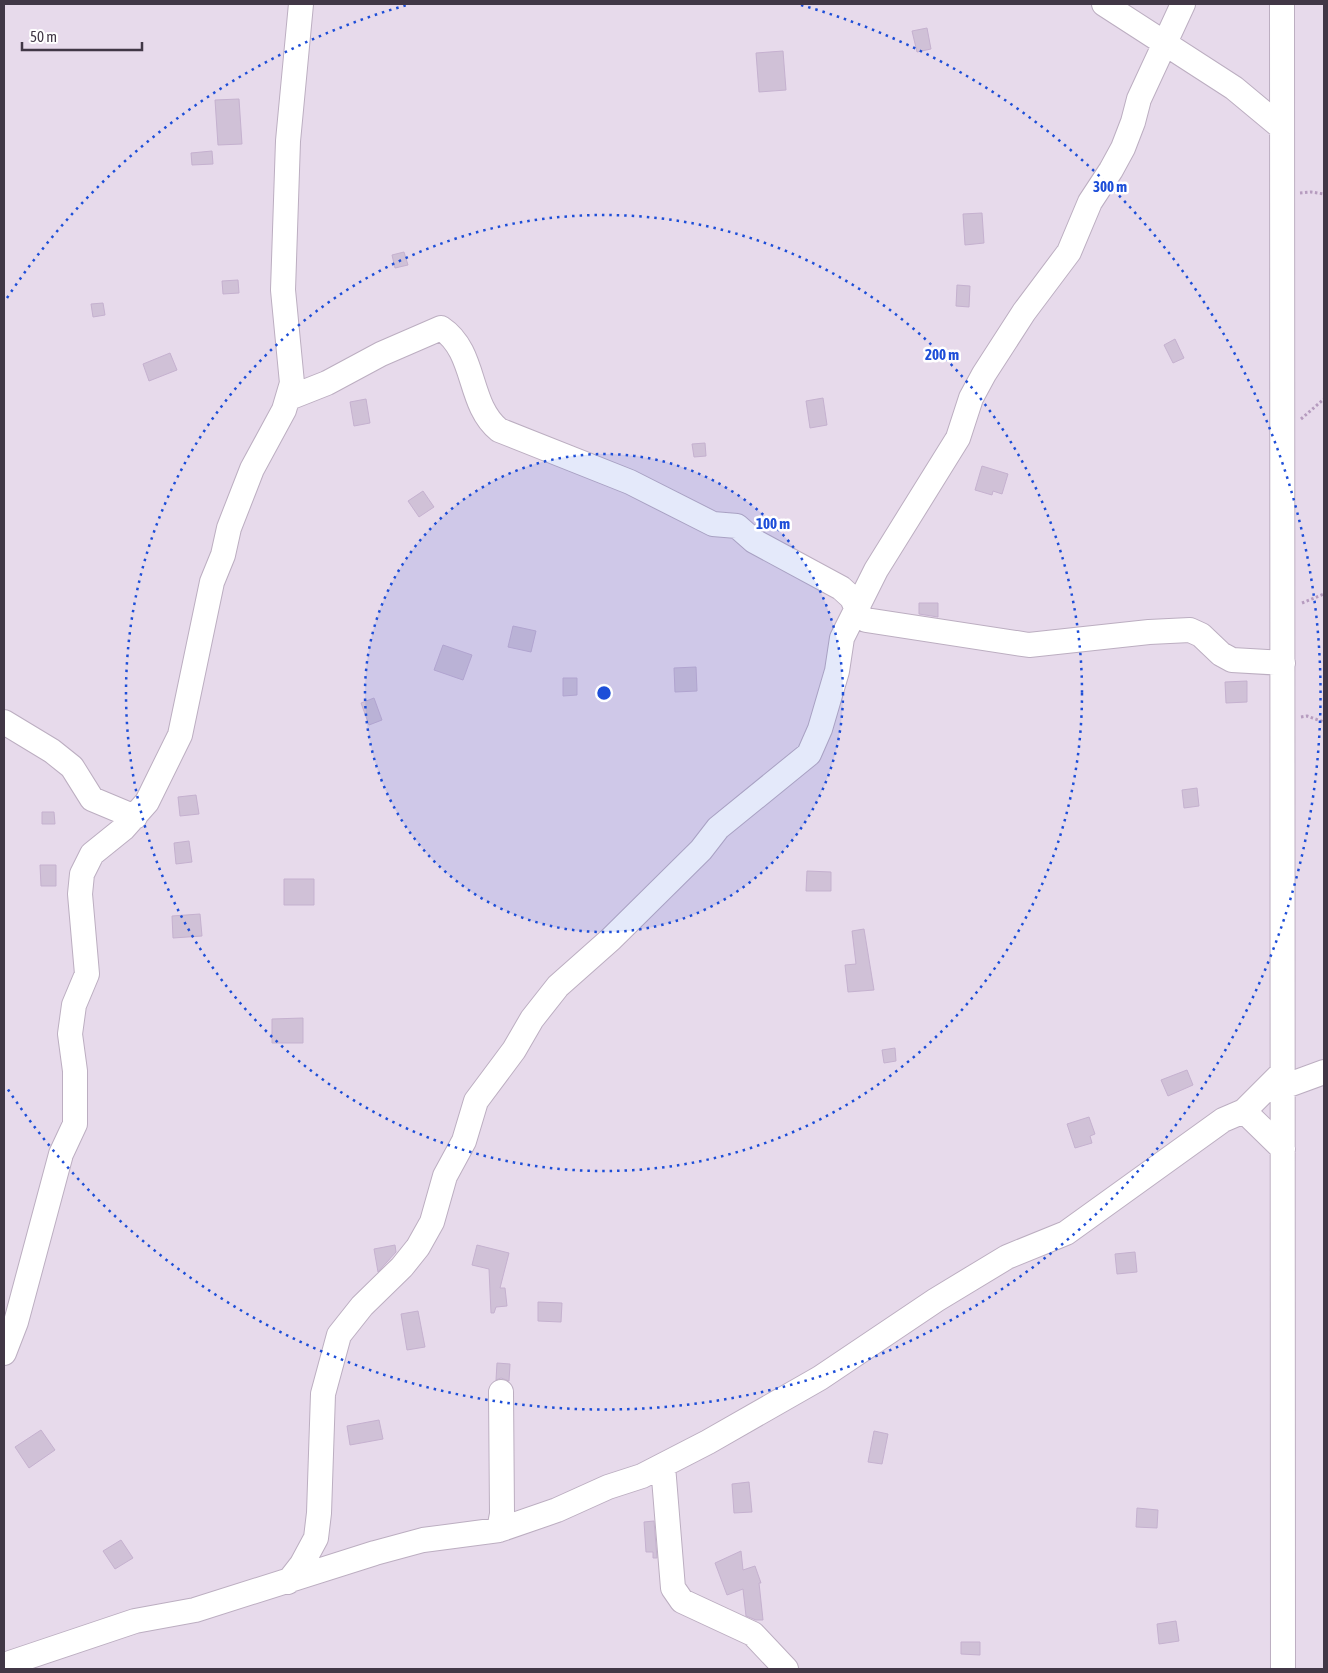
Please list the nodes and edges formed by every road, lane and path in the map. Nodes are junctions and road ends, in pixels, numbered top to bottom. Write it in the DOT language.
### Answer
graph roads {
  1 [pos="301,4"];
  2 [pos="1104,4"];
  3 [pos="1183,4"];
  4 [pos="1282,4"];
  5 [pos="1164,44"];
  6 [pos="1282,128"];
  7 [pos="289,398"];
  8 [pos="1324,399"];
  9 [pos="1282,428"];
  10 [pos="857,608"];
  11 [pos="1283,663"];
  12 [pos="4,722"];
  13 [pos="135,817"];
  14 [pos="1324,1072"];
  15 [pos="1283,1080"];
  16 [pos="1244,1111"];
  17 [pos="1282,1150"];
  18 [pos="4,1353"];
  19 [pos="501,1392"];
  20 [pos="663,1466"];
  21 [pos="500,1530"];
  22 [pos="288,1582"];
  23 [pos="4,1665"];
  24 [pos="786,1669"];
  25 [pos="1283,1669"];
  1 -- 7 [label="street"];
  2 -- 5 [label="street"];
  3 -- 5 [label="street"];
  4 -- 6 [label="street"];
  5 -- 6 [label="street"];
  5 -- 10 [label="street"];
  6 -- 9 [label="street"];
  7 -- 10 [label="street"];
  7 -- 13 [label="street"];
  8 -- 9 [label="path"];
  9 -- 11 [label="street"];
  10 -- 11 [label="street"];
  10 -- 22 [label="street"];
  11 -- 15 [label="street"];
  12 -- 13 [label="street"];
  13 -- 18 [label="street"];
  14 -- 15 [label="street"];
  15 -- 16 [label="street"];
  15 -- 17 [label="street"];
  16 -- 17 [label="street"];
  16 -- 20 [label="street"];
  17 -- 25 [label="street"];
  19 -- 21 [label="street"];
  20 -- 21 [label="street"];
  20 -- 24 [label="street"];
  21 -- 22 [label="street"];
  22 -- 23 [label="street"];
}
